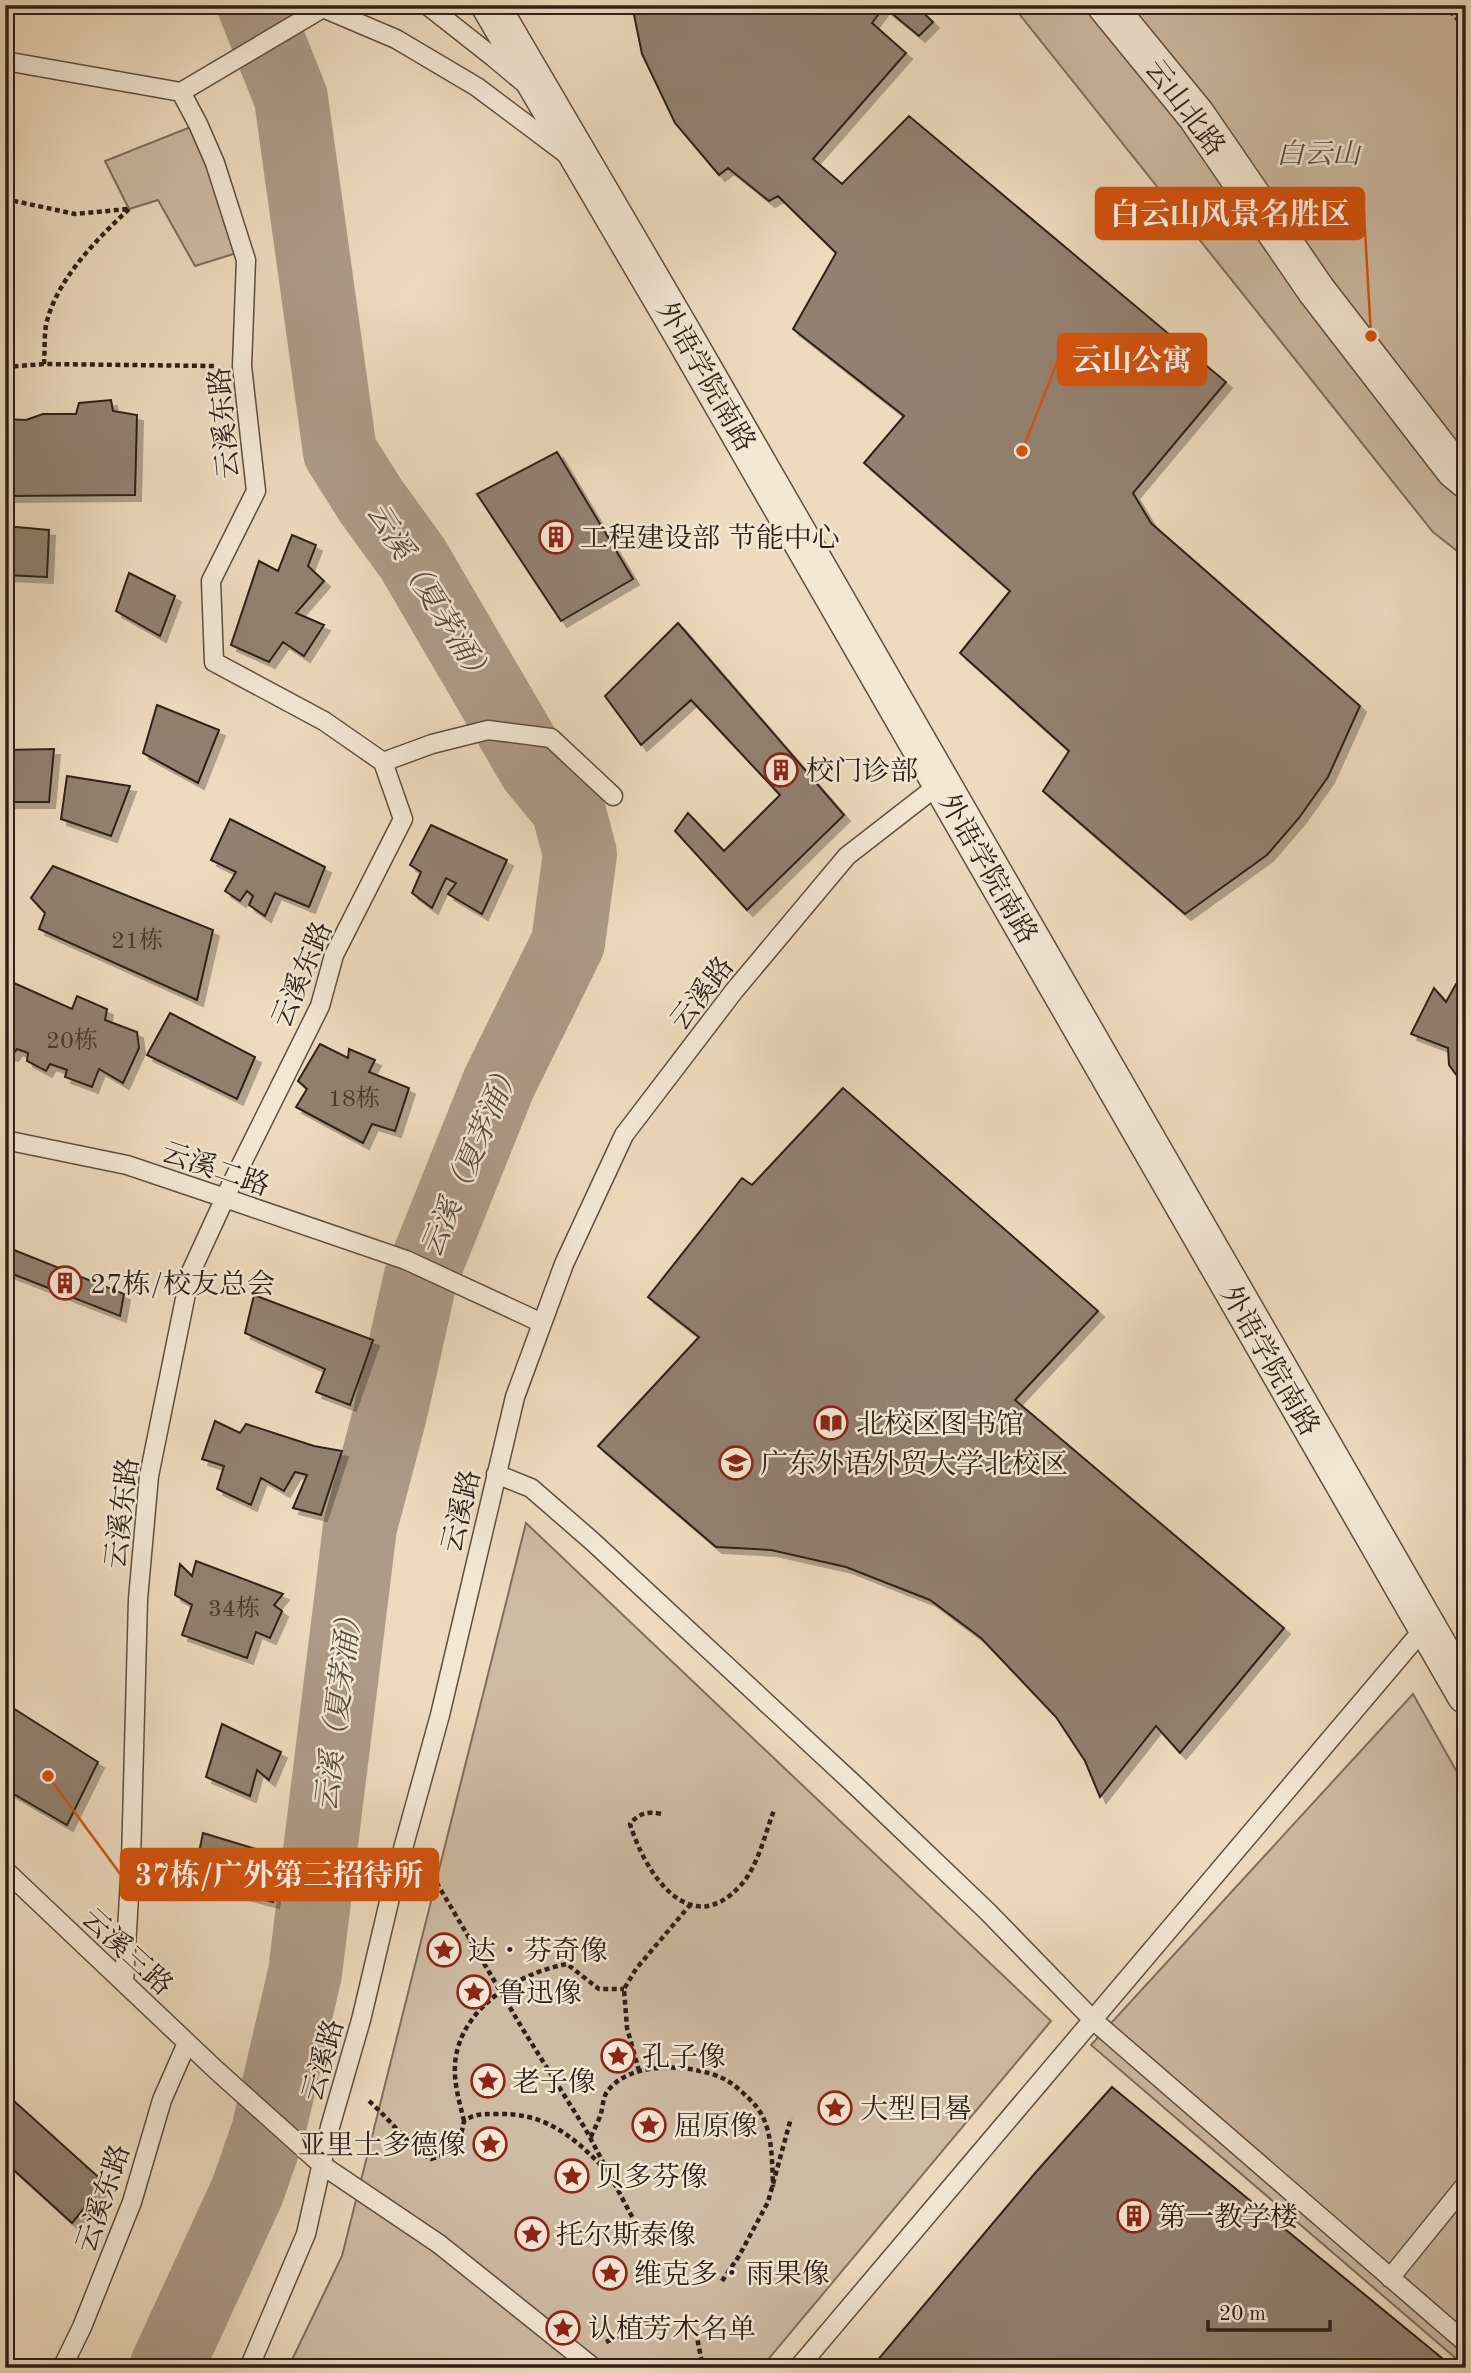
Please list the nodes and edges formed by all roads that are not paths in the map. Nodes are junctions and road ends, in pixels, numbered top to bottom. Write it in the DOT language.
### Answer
graph roads {
  1 [pos="427,5"];
  2 [pos="491,5"];
  3 [pos="1106,5"];
  4 [pos="324,6"];
  5 [pos="5,61"];
  6 [pos="181,92"];
  7 [pos="549,106"];
  8 [pos="586,168"];
  9 [pos="1466,480"];
  10 [pos="383,762"];
  11 [pos="941,783"];
  12 [pos="612,796"];
  13 [pos="5,1140"];
  14 [pos="225,1198"];
  15 [pos="542,1324"];
  16 [pos="496,1474"];
  17 [pos="1426,1626"];
  18 [pos="1466,1695"];
  19 [pos="5,1870"];
  20 [pos="124,1983"];
  21 [pos="1093,2020"];
  22 [pos="187,2043"];
  23 [pos="322,2165"];
  24 [pos="1466,2184"];
  25 [pos="1390,2278"];
  26 [pos="1466,2343"];
  27 [pos="62,2368"];
  28 [pos="250,2368"];
  29 [pos="594,2368"];
  30 [pos="798,2368"];
  1 -- 7 [label="lane"];
  2 -- 7 [label="street, 外语学院南路"];
  3 -- 9 [label="street, 云山北路"];
  4 -- 6 [label="lane"];
  4 -- 8 [label="lane"];
  5 -- 6 [label="lane"];
  6 -- 10 [label="lane, 云溪东路"];
  7 -- 8 [label="street, 外语学院南路"];
  8 -- 11 [label="street, 外语学院南路"];
  10 -- 12 [label="lane"];
  10 -- 14 [label="lane, 云溪东路"];
  11 -- 15 [label="lane, 云溪路"];
  11 -- 17 [label="street, 外语学院南路"];
  13 -- 14 [label="lane, 云溪二路"];
  14 -- 15 [label="lane, 云溪二路"];
  14 -- 20 [label="lane, 云溪东路"];
  15 -- 16 [label="lane, 云溪路"];
  16 -- 21 [label="lane"];
  16 -- 23 [label="lane, 云溪路"];
  17 -- 18 [label="street, 外语学院南路"];
  17 -- 21 [label="lane"];
  19 -- 20 [label="lane, 云溪三路"];
  20 -- 22 [label="lane, 云溪三路"];
  21 -- 25 [label="lane"];
  21 -- 30 [label="lane"];
  22 -- 23 [label="lane, 云溪三路"];
  22 -- 27 [label="lane, 云溪东路"];
  23 -- 28 [label="lane, 云溪路"];
  23 -- 29 [label="lane, 云溪三路"];
  24 -- 25 [label="lane"];
  25 -- 26 [label="lane"];
}
